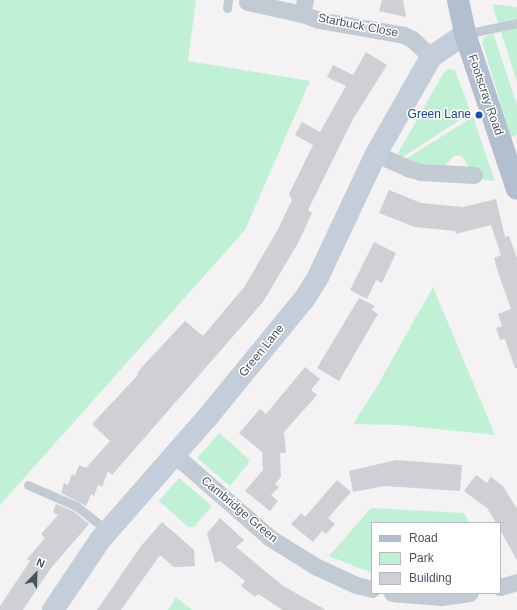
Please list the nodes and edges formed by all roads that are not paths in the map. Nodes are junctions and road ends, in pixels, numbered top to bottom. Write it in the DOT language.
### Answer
graph roads {
  1 [pos="458,0"];
  2 [pos="242,1"];
  3 [pos="304,7"];
  4 [pos="517,23"];
  5 [pos="465,34"];
  6 [pos="431,57"];
  7 [pos="376,154"];
  8 [pos="474,175"];
  9 [pos="517,189"];
  10 [pos="175,455"];
  11 [pos="28,485"];
  12 [pos="108,531"];
  13 [pos="517,582"];
  14 [pos="501,587"];
  15 [pos="371,589"];
  16 [pos="404,594"];
  17 [pos="463,594"];
  18 [pos="53,610"];
  1 -- 5 [label="main road, Footscray Road"];
  2 -- 3 [label="street, Starbuck Close"];
  3 -- 6 [label="street, Starbuck Close"];
  4 -- 5 [label="lane"];
  5 -- 6 [label="main road, Green Lane"];
  5 -- 9 [label="main road, Footscray Road"];
  6 -- 7 [label="main road, Green Lane"];
  7 -- 8 [label="street"];
  7 -- 10 [label="main road, Green Lane"];
  10 -- 12 [label="main road, Green Lane"];
  10 -- 15 [label="street, Cambridge Green"];
  11 -- 12 [label="lane"];
  12 -- 18 [label="main road, Green Lane"];
  13 -- 14 [label="street"];
  16 -- 17 [label="street"];
}
